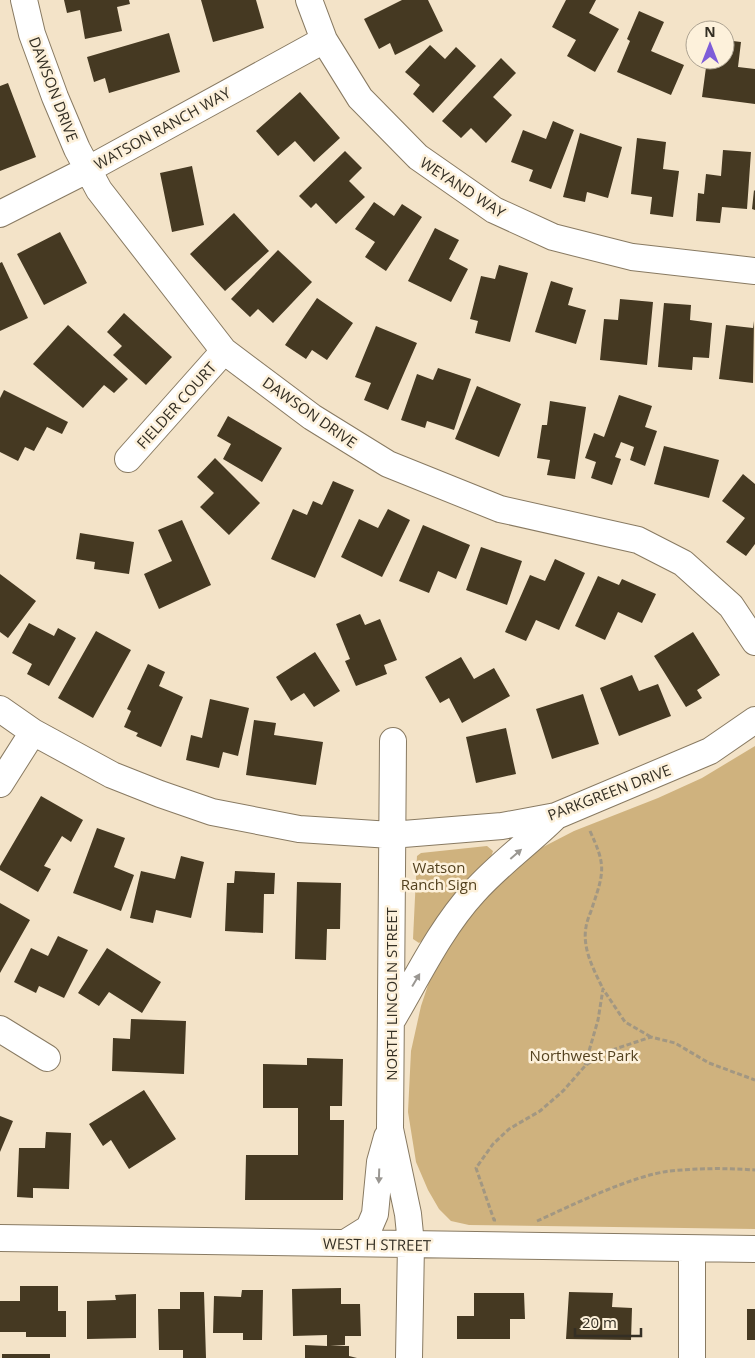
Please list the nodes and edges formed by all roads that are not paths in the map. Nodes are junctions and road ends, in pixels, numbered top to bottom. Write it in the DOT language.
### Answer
graph roads {
  1 [pos="24,0"];
  2 [pos="308,0"];
  3 [pos="324,40"];
  4 [pos="87,170"];
  5 [pos="0,214"];
  6 [pos="755,271"];
  7 [pos="224,351"];
  8 [pos="128,459"];
  9 [pos="755,642"];
  10 [pos="0,710"];
  11 [pos="755,720"];
  12 [pos="33,732"];
  13 [pos="393,741"];
  14 [pos="0,784"];
  15 [pos="556,816"];
  16 [pos="391,835"];
  17 [pos="391,1022"];
  18 [pos="0,1028"];
  19 [pos="47,1058"];
  20 [pos="390,1129"];
  21 [pos="0,1238"];
  22 [pos="345,1243"];
  23 [pos="411,1244"];
  24 [pos="692,1249"];
  25 [pos="755,1249"];
  26 [pos="409,1358"];
  27 [pos="692,1358"];
  1 -- 4 [label="street, DAWSON DRIVE"];
  2 -- 3 [label="street, WEYAND WAY"];
  3 -- 4 [label="street, WATSON RANCH WAY"];
  3 -- 6 [label="street, WEYAND WAY"];
  4 -- 5 [label="street, WATSON RANCH WAY"];
  4 -- 7 [label="street, DAWSON DRIVE"];
  7 -- 8 [label="street, FIELDER COURT"];
  7 -- 9 [label="street, DAWSON DRIVE"];
  10 -- 12 [label="street"];
  11 -- 15 [label="street, PARKGREEN DRIVE"];
  12 -- 14 [label="street"];
  12 -- 16 [label="street"];
  13 -- 16 [label="street, NORTH LINCOLN STREET"];
  15 -- 16 [label="street, PARKGREEN DRIVE"];
  17 -- 15 [label="street, one-way"];
  16 -- 17 [label="street, NORTH LINCOLN STREET"];
  17 -- 20 [label="street, NORTH LINCOLN STREET"];
  18 -- 19 [label="street"];
  20 -- 22 [label="street, one-way"];
  20 -- 23 [label="street, NORTH LINCOLN STREET"];
  21 -- 22 [label="street, WEST H STREET"];
  22 -- 23 [label="street, WEST H STREET"];
  23 -- 24 [label="street, WEST H STREET"];
  23 -- 26 [label="street, NORTH LINCOLN STREET"];
  24 -- 25 [label="street, WEST H STREET"];
  24 -- 27 [label="street"];
}
